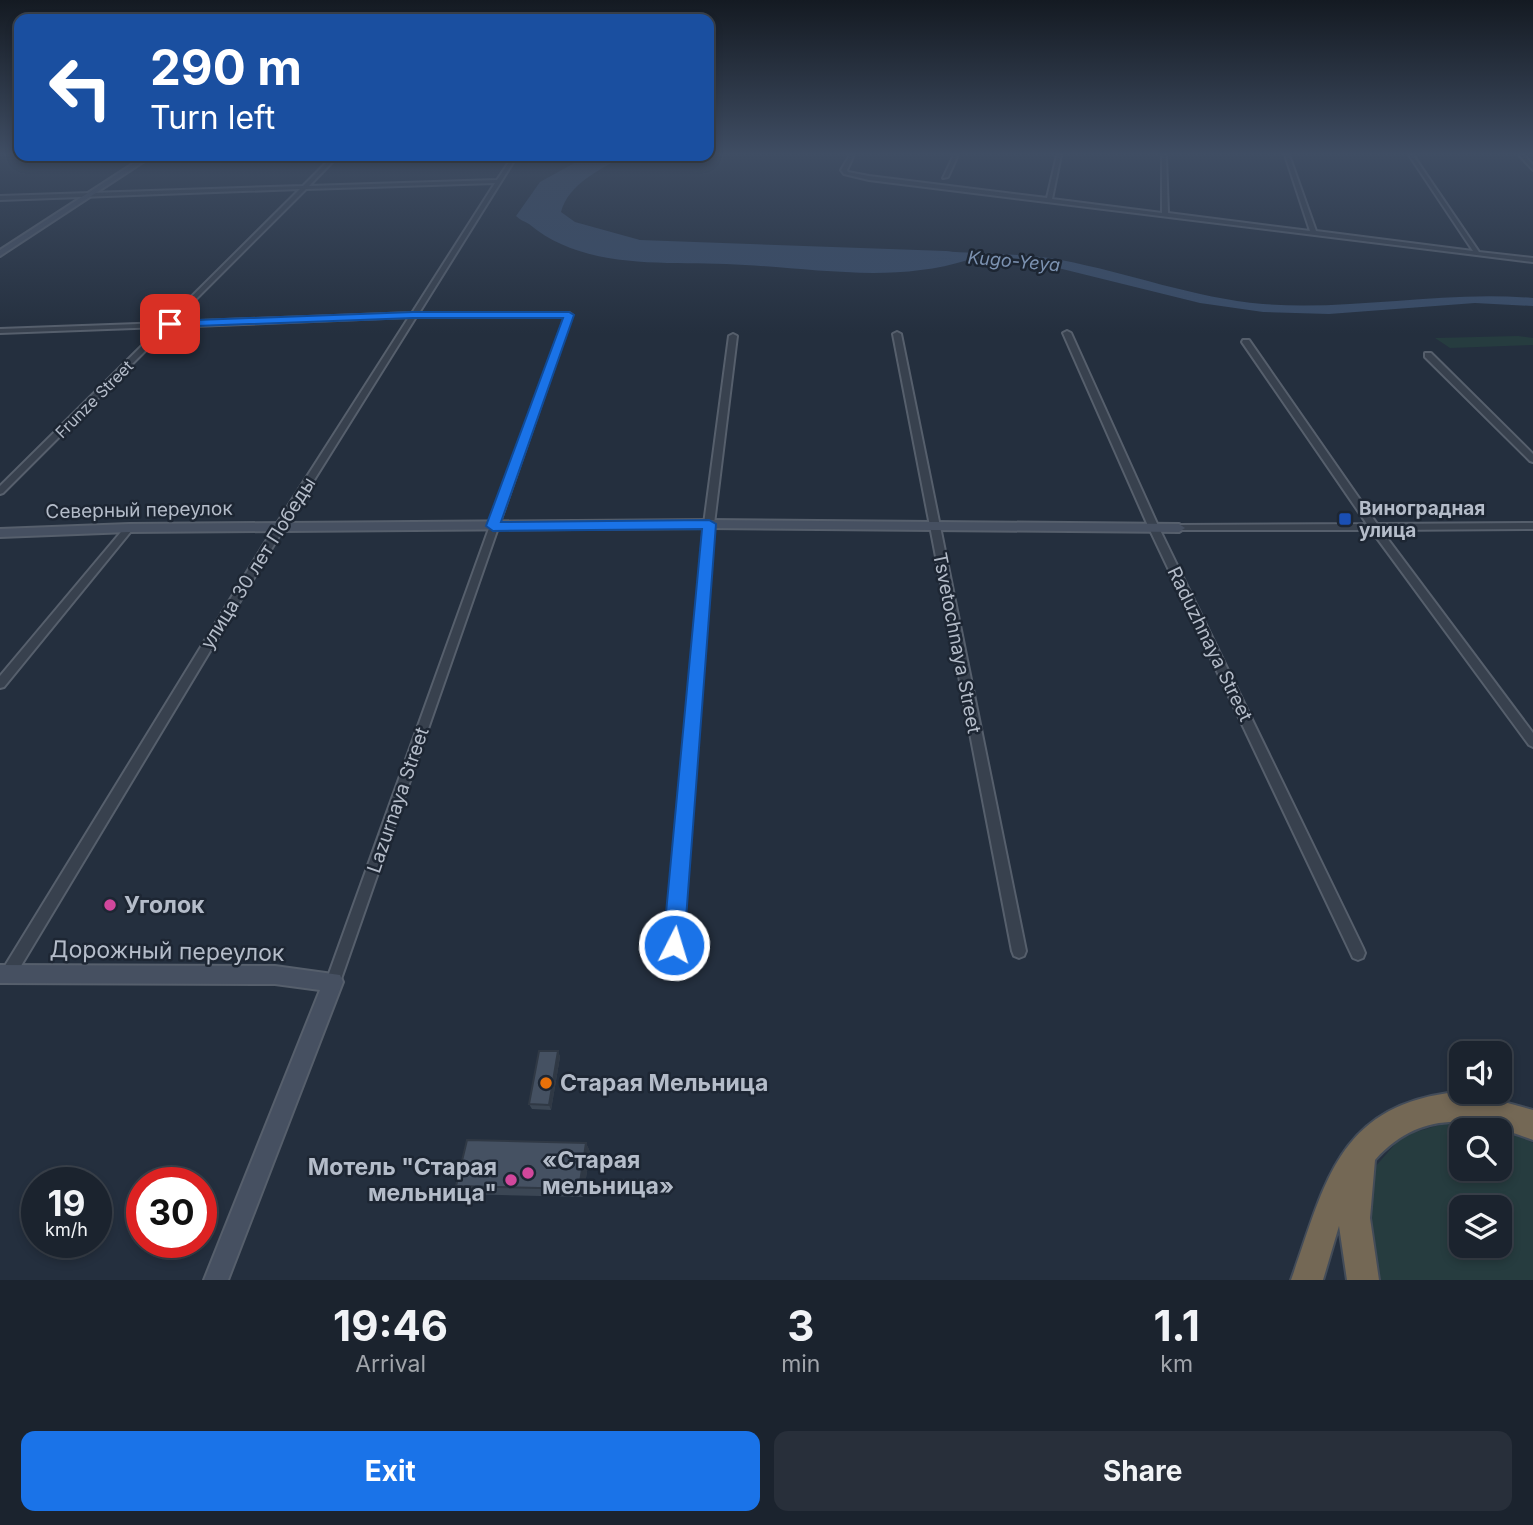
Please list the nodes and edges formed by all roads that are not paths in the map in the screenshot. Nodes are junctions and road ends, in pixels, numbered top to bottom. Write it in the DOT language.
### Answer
graph roads {
  1 [pos="59,215"];
  2 [pos="278,215"];
  3 [pos="475,215"];
  4 [pos="1165,215"];
  5 [pos="1307,215"];
  6 [pos="1451,215"];
  7 [pos="1313,232"];
  8 [pos="0,254"];
  9 [pos="1478,254"];
  10 [pos="1533,260"];
  11 [pos="413,315"];
  12 [pos="170,324"];
  13 [pos="0,331"];
  14 [pos="1067,333"];
  15 [pos="898,334"];
  16 [pos="733,336"];
  17 [pos="1246,342"];
  18 [pos="1428,355"];
  19 [pos="1533,459"];
  20 [pos="0,491"];
  21 [pos="709,524"];
  22 [pos="933,524"];
  23 [pos="493,526"];
  24 [pos="1533,526"];
  25 [pos="1179,527"];
  26 [pos="1374,527"];
  27 [pos="129,528"];
  28 [pos="279,528"];
  29 [pos="1154,528"];
  30 [pos="0,533"];
  31 [pos="0,684"];
  32 [pos="1533,743"];
  33 [pos="674,945"];
  34 [pos="1019,951"];
  35 [pos="1358,953"];
  36 [pos="4,974"];
  37 [pos="333,982"];
  38 [pos="1533,1125"];
  39 [pos="1360,1155"];
  40 [pos="216,1280"];
  41 [pos="1307,1280"];
  42 [pos="1363,1280"];
  1 -- 8 [label="street"];
  2 -- 12 [label="street, Frunze Street"];
  3 -- 11 [label="street, улица 30 лет Победы"];
  4 -- 7 [label="street"];
  5 -- 7 [label="street"];
  6 -- 9 [label="street"];
  7 -- 9 [label="street"];
  9 -- 10 [label="street"];
  11 -- 12 [label="street"];
  11 -- 23 [label="street, Lazurnaya Street"];
  11 -- 28 [label="street, улица 30 лет Победы"];
  12 -- 13 [label="street"];
  12 -- 20 [label="street, Frunze Street"];
  14 -- 29 [label="street, Raduzhnaya Street"];
  15 -- 22 [label="street, Tsvetochnaya Street"];
  16 -- 21 [label="street"];
  17 -- 26 [label="street"];
  18 -- 19 [label="street"];
  21 -- 22 [label="street, Северный переулок"];
  21 -- 23 [label="street, Северный переулок"];
  21 -- 33 [label="street"];
  22 -- 29 [label="street, Северный переулок"];
  22 -- 34 [label="street, Tsvetochnaya Street"];
  23 -- 28 [label="street, Северный переулок"];
  23 -- 37 [label="street, Lazurnaya Street"];
  24 -- 26 [label="street"];
  25 -- 26 [label="street"];
  25 -- 29 [label="street, Северный переулок"];
  26 -- 32 [label="street"];
  27 -- 28 [label="street, Северный переулок"];
  27 -- 30 [label="street, Северный переулок"];
  27 -- 31 [label="street"];
  28 -- 36 [label="street, улица 30 лет Победы"];
  29 -- 35 [label="street, Raduzhnaya Street"];
  36 -- 37 [label="street, Дорожный переулок"];
  37 -- 40 [label="street, Lazurnaya Street"];
  38 -- 39 [label="highway"];
  39 -- 41 [label="highway"];
  39 -- 42 [label="highway"];
}
